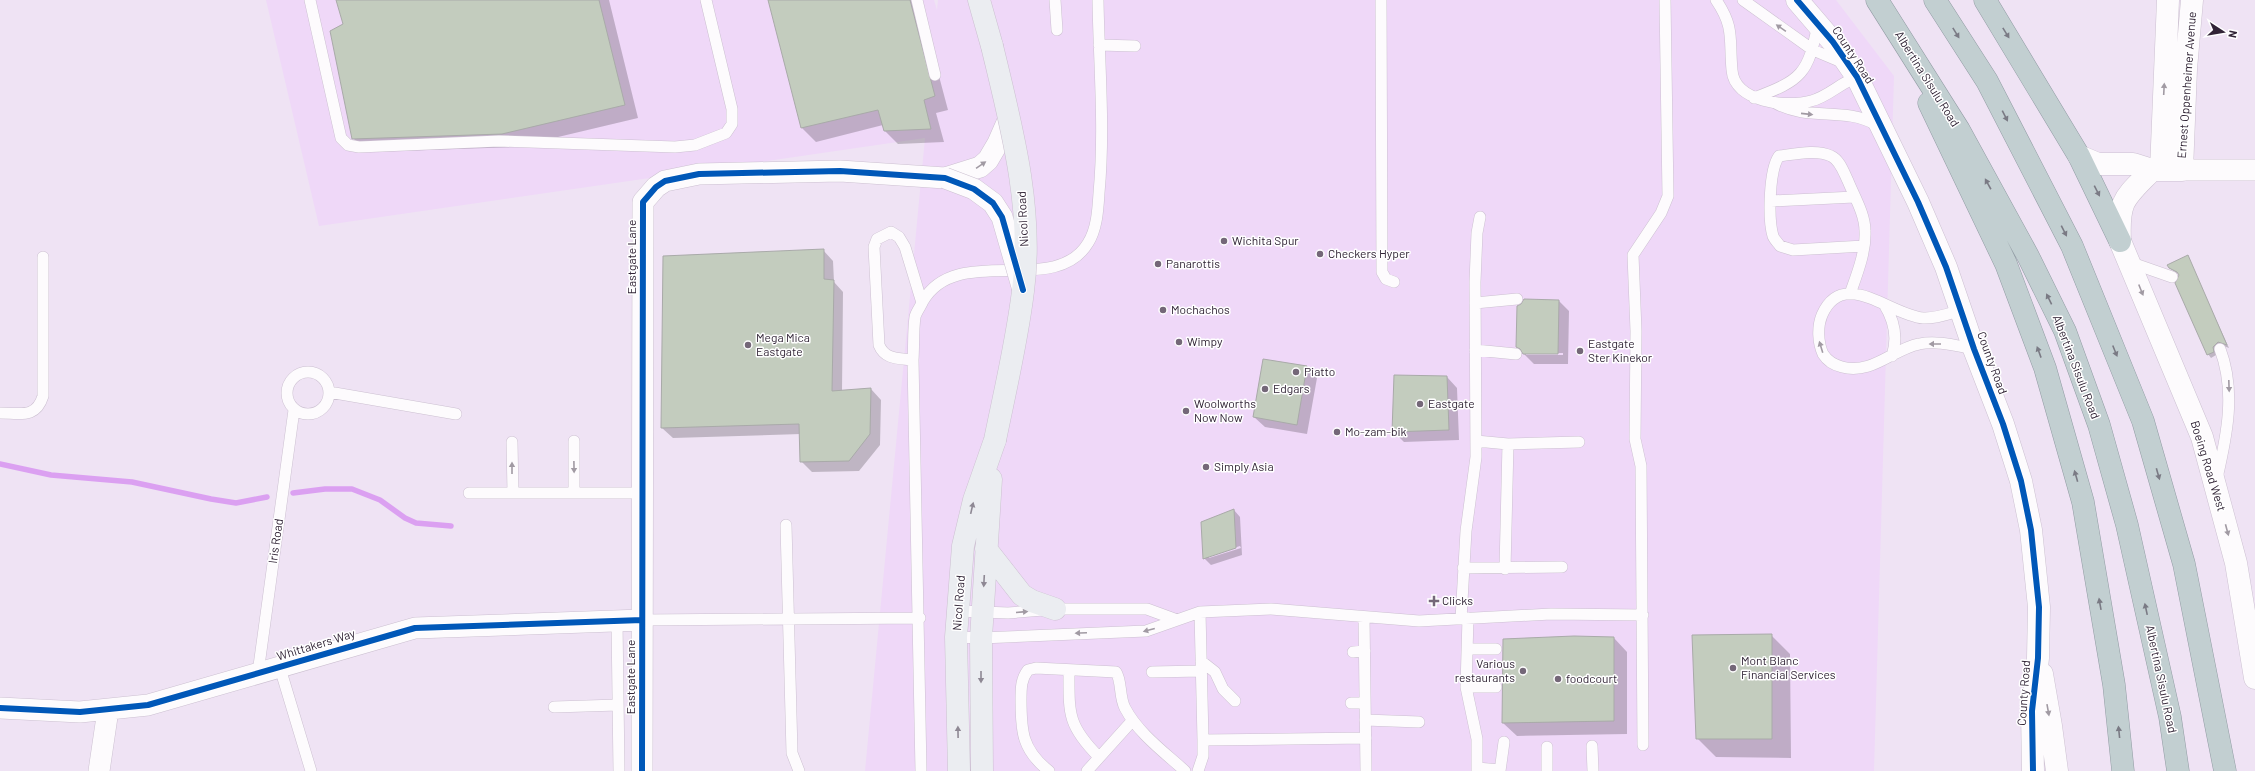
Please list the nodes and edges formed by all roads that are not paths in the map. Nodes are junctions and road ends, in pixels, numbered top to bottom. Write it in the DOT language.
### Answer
graph roads {
  1 [pos="310,0"];
  2 [pos="706,0"];
  3 [pos="917,0"];
  4 [pos="978,0"];
  5 [pos="1055,0"];
  6 [pos="1098,0"];
  7 [pos="1381,0"];
  8 [pos="1665,0"];
  9 [pos="1716,0"];
  10 [pos="1743,0"];
  11 [pos="1797,0"];
  12 [pos="1935,0"];
  13 [pos="1985,0"];
  14 [pos="2168,0"];
  15 [pos="2192,0"];
  16 [pos="1882,8"];
  17 [pos="1818,23"];
  18 [pos="1057,30"];
  19 [pos="1099,45"];
  20 [pos="1135,46"];
  21 [pos="1813,50"];
  22 [pos="1853,71"];
  23 [pos="935,75"];
  24 [pos="1753,98"];
  25 [pos="1771,101"];
  26 [pos="2163,116"];
  27 [pos="1009,118"];
  28 [pos="1882,128"];
  29 [pos="2079,156"];
  30 [pos="2157,168"];
  31 [pos="2255,170"];
  32 [pos="945,178"];
  33 [pos="1854,197"];
  34 [pos="1771,201"];
  35 [pos="1480,217"];
  36 [pos="2120,241"];
  37 [pos="1864,246"];
  38 [pos="43,257"];
  39 [pos="2129,262"];
  40 [pos="2172,276"];
  41 [pos="1394,282"];
  42 [pos="1023,290"];
  43 [pos="1850,294"];
  44 [pos="1517,299"];
  45 [pos="922,303"];
  46 [pos="1475,303"];
  47 [pos="1884,304"];
  48 [pos="1962,310"];
  49 [pos="1974,349"];
  50 [pos="2220,349"];
  51 [pos="1475,350"];
  52 [pos="1516,354"];
  53 [pos="1892,356"];
  54 [pos="913,360"];
  55 [pos="329,392"];
  56 [pos="294,410"];
  57 [pos="0,413"];
  58 [pos="456,414"];
  59 [pos="995,440"];
  60 [pos="574,441"];
  61 [pos="1476,441"];
  62 [pos="512,442"];
  63 [pos="1579,442"];
  64 [pos="1508,444"];
  65 [pos="2215,487"];
  66 [pos="468,493"];
  67 [pos="513,493"];
  68 [pos="574,493"];
  69 [pos="642,493"];
  70 [pos="786,525"];
  71 [pos="986,549"];
  72 [pos="2236,563"];
  73 [pos="1562,567"];
  74 [pos="1463,568"];
  75 [pos="1505,569"];
  76 [pos="1055,609"];
  77 [pos="958,611"];
  78 [pos="1200,612"];
  79 [pos="983,613"];
  80 [pos="1643,615"];
  81 [pos="1364,617"];
  82 [pos="920,618"];
  83 [pos="1464,618"];
  84 [pos="789,619"];
  85 [pos="642,620"];
  86 [pos="1177,620"];
  87 [pos="617,621"];
  88 [pos="2255,635"];
  89 [pos="956,637"];
  90 [pos="980,638"];
  91 [pos="1467,649"];
  92 [pos="1496,649"];
  93 [pos="1364,651"];
  94 [pos="1353,652"];
  95 [pos="2038,658"];
  96 [pos="1201,666"];
  97 [pos="280,668"];
  98 [pos="1069,670"];
  99 [pos="1152,672"];
  100 [pos="258,673"];
  101 [pos="2255,678"];
  102 [pos="1466,687"];
  103 [pos="1496,687"];
  104 [pos="1235,701"];
  105 [pos="1351,703"];
  106 [pos="1365,703"];
  107 [pos="618,705"];
  108 [pos="0,708"];
  109 [pos="554,708"];
  110 [pos="108,710"];
  111 [pos="1366,720"];
  112 [pos="1132,721"];
  113 [pos="1419,722"];
  114 [pos="1366,738"];
  115 [pos="1203,740"];
  116 [pos="1504,742"];
  117 [pos="1643,745"];
  118 [pos="1592,746"];
  119 [pos="1547,747"];
  120 [pos="1099,757"];
  121 [pos="1477,770"];
  122 [pos="1500,770"];
  123 [pos="99,771"];
  124 [pos="311,771"];
  125 [pos="619,771"];
  126 [pos="642,771"];
  127 [pos="799,771"];
  128 [pos="921,771"];
  129 [pos="959,771"];
  130 [pos="982,771"];
  131 [pos="1049,771"];
  132 [pos="1087,771"];
  133 [pos="1185,771"];
  134 [pos="1198,771"];
  135 [pos="1366,771"];
  136 [pos="1547,771"];
  137 [pos="1593,771"];
  138 [pos="2033,771"];
  139 [pos="2056,771"];
  140 [pos="2123,771"];
  141 [pos="2178,771"];
  142 [pos="2225,771"];
  1 -- 2 [label="lane"];
  3 -- 23 [label="lane"];
  4 -- 27 [label="main road, Nicol Road, bridge"];
  5 -- 18 [label="lane"];
  6 -- 19 [label="lane"];
  7 -- 41 [label="lane"];
  8 -- 80 [label="lane"];
  9 -- 24 [label="lane"];
  21 -- 10 [label="lane, one-way"];
  11 -- 17 [label="street, County Road"];
  12 -- 142 [label="highway, one-way"];
  13 -- 29 [label="highway, one-way"];
  26 -- 14 [label="street, Ernest Oppenheimer Avenue, one-way"];
  15 -- 30 [label="street, Ernest Oppenheimer Avenue"];
  140 -- 16 [label="highway, one-way"];
  141 -- 16 [label="highway, Albertina Sisulu Road, one-way"];
  17 -- 21 [label="lane"];
  17 -- 22 [label="street, County Road"];
  19 -- 20 [label="lane"];
  19 -- 45 [label="lane"];
  21 -- 22 [label="lane"];
  21 -- 24 [label="lane"];
  22 -- 25 [label="lane"];
  22 -- 28 [label="street, County Road"];
  24 -- 25 [label="lane"];
  25 -- 28 [label="lane, one-way"];
  26 -- 30 [label="street, Ernest Oppenheimer Avenue"];
  26 -- 30 [label="street"];
  32 -- 27 [label="street, one-way, bridge"];
  27 -- 42 [label="main road, Nicol Road, bridge"];
  28 -- 48 [label="street, County Road"];
  29 -- 30 [label="street"];
  29 -- 36 [label="highway, one-way"];
  30 -- 31 [label="street"];
  30 -- 36 [label="street"];
  32 -- 42 [label="street, Eastgate Lane, bridge"];
  32 -- 69 [label="street, Eastgate Lane"];
  33 -- 34 [label="lane"];
  33 -- 34 [label="lane"];
  33 -- 37 [label="lane"];
  34 -- 37 [label="lane"];
  35 -- 46 [label="lane"];
  36 -- 39 [label="street, Boeing Road West"];
  37 -- 43 [label="lane"];
  38 -- 57 [label="lane"];
  39 -- 40 [label="lane"];
  39 -- 65 [label="street, Boeing Road West, one-way"];
  42 -- 59 [label="main road, Nicol Road, bridge"];
  43 -- 47 [label="lane"];
  53 -- 43 [label="lane, one-way"];
  44 -- 46 [label="lane"];
  45 -- 54 [label="lane"];
  45 -- 54 [label="lane"];
  46 -- 51 [label="lane"];
  47 -- 48 [label="lane"];
  47 -- 53 [label="lane"];
  48 -- 49 [label="street, County Road"];
  49 -- 53 [label="lane, one-way"];
  49 -- 95 [label="street, County Road"];
  50 -- 65 [label="lane, one-way"];
  51 -- 52 [label="lane"];
  51 -- 61 [label="lane"];
  54 -- 82 [label="lane"];
  55 -- 56 [label="lane"];
  55 -- 56 [label="lane"];
  55 -- 58 [label="lane"];
  56 -- 100 [label="lane, Iris Road"];
  59 -- 71 [label="main road, Nicol Road"];
  77 -- 59 [label="main road, Nicol Road, one-way"];
  60 -- 68 [label="lane, one-way"];
  61 -- 64 [label="lane"];
  61 -- 74 [label="lane"];
  67 -- 62 [label="lane, one-way"];
  63 -- 64 [label="lane"];
  64 -- 75 [label="lane"];
  65 -- 72 [label="street, Boeing Road West, one-way"];
  66 -- 67 [label="lane"];
  67 -- 68 [label="lane"];
  68 -- 69 [label="lane"];
  69 -- 85 [label="street, Eastgate Lane"];
  70 -- 84 [label="lane"];
  71 -- 76 [label="main road"];
  71 -- 79 [label="main road, Nicol Road, one-way"];
  72 -- 88 [label="street"];
  72 -- 101 [label="street, Boeing Road West"];
  73 -- 75 [label="lane"];
  74 -- 75 [label="lane"];
  74 -- 83 [label="lane"];
  79 -- 76 [label="lane, one-way"];
  76 -- 86 [label="lane"];
  77 -- 79 [label="lane"];
  77 -- 89 [label="main road, Nicol Road"];
  78 -- 81 [label="lane"];
  78 -- 86 [label="lane"];
  78 -- 96 [label="lane"];
  79 -- 90 [label="main road, Nicol Road"];
  80 -- 83 [label="lane"];
  80 -- 117 [label="lane"];
  81 -- 83 [label="lane"];
  81 -- 93 [label="lane"];
  82 -- 84 [label="lane"];
  82 -- 128 [label="lane"];
  83 -- 91 [label="lane"];
  84 -- 85 [label="lane"];
  84 -- 127 [label="lane"];
  85 -- 87 [label="street, Whittakers Way"];
  85 -- 126 [label="street, Eastgate Lane"];
  86 -- 90 [label="lane, one-way"];
  87 -- 97 [label="street, Whittakers Way"];
  87 -- 107 [label="lane"];
  89 -- 90 [label="lane"];
  129 -- 89 [label="main road, Nicol Road, one-way"];
  90 -- 130 [label="main road, Nicol Road, one-way"];
  91 -- 92 [label="lane"];
  91 -- 102 [label="lane"];
  93 -- 94 [label="lane"];
  93 -- 106 [label="lane"];
  95 -- 138 [label="street, County Road"];
  95 -- 139 [label="street, County Road, one-way"];
  96 -- 99 [label="lane"];
  96 -- 104 [label="lane"];
  96 -- 115 [label="lane"];
  97 -- 100 [label="street, Whittakers Way"];
  97 -- 124 [label="lane"];
  98 -- 112 [label="lane"];
  98 -- 120 [label="lane"];
  98 -- 131 [label="lane"];
  100 -- 110 [label="street, Whittakers Way"];
  102 -- 103 [label="lane"];
  102 -- 121 [label="lane"];
  105 -- 106 [label="lane"];
  106 -- 111 [label="lane"];
  107 -- 109 [label="lane"];
  107 -- 125 [label="lane"];
  108 -- 110 [label="street, Whittakers Way"];
  110 -- 123 [label="street"];
  111 -- 113 [label="lane"];
  111 -- 114 [label="lane"];
  112 -- 120 [label="lane"];
  112 -- 133 [label="lane"];
  114 -- 115 [label="lane"];
  114 -- 135 [label="lane"];
  115 -- 134 [label="lane"];
  116 -- 122 [label="lane"];
  118 -- 137 [label="lane"];
  119 -- 136 [label="lane"];
  120 -- 132 [label="lane"];
  121 -- 122 [label="lane"];
}
